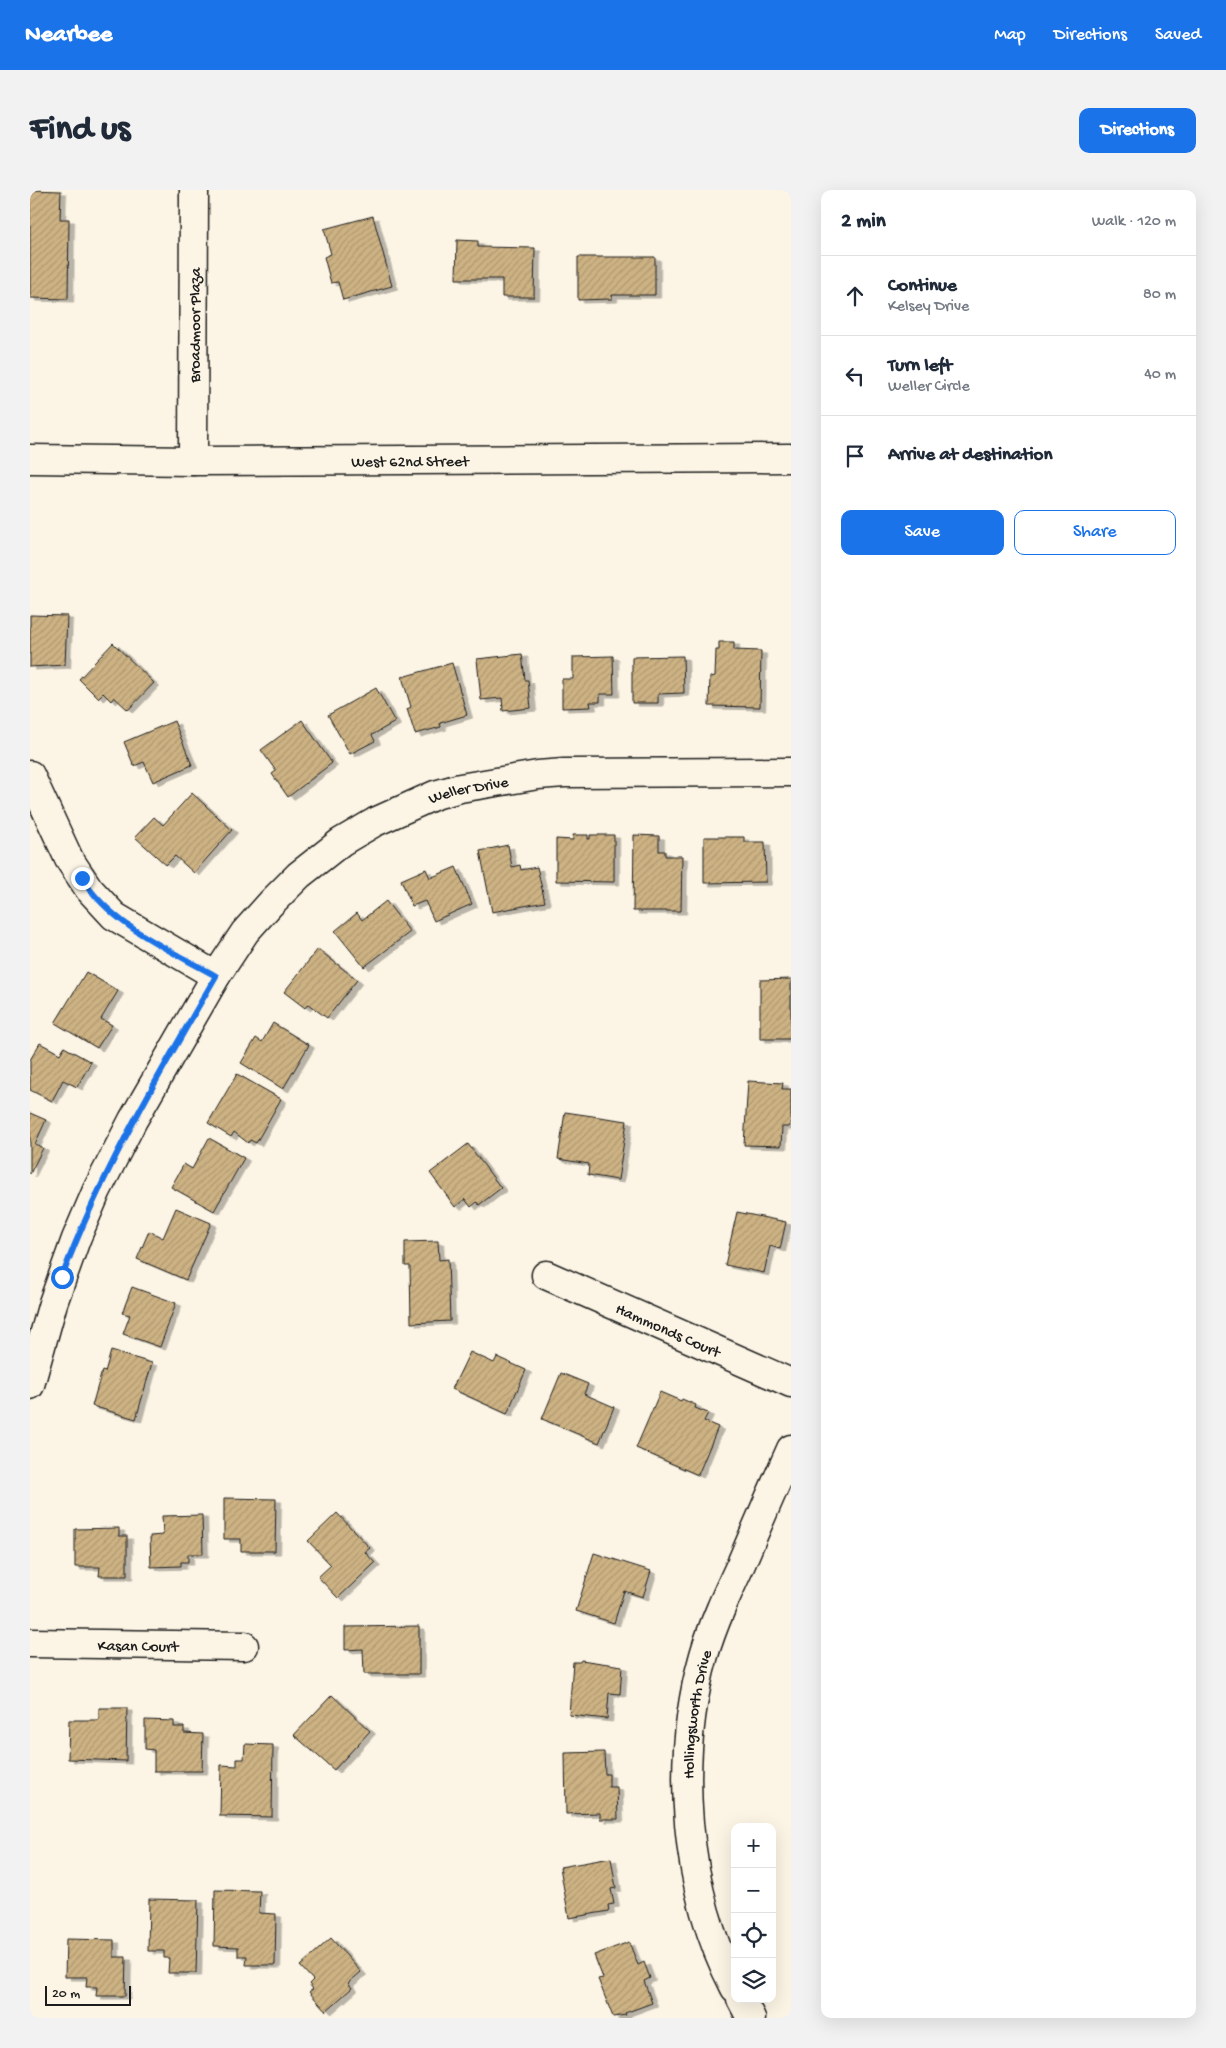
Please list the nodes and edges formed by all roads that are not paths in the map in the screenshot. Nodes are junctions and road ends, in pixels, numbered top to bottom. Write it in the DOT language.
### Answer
graph roads {
  1 [pos="194,190"];
  2 [pos="791,458"];
  3 [pos="30,459"];
  4 [pos="193,460"];
  5 [pos="791,772"];
  6 [pos="30,776"];
  7 [pos="216,976"];
  8 [pos="546,1275"];
  9 [pos="791,1383"];
  10 [pos="30,1385"];
  11 [pos="791,1449"];
  12 [pos="30,1643"];
  13 [pos="244,1646"];
  14 [pos="731,1979"];
  15 [pos="743,2003"];
  16 [pos="751,2018"];
  1 -- 4 [label="street, Broadmoor Plaza"];
  2 -- 4 [label="street, West 62nd Street"];
  3 -- 4 [label="street, West 62nd Street"];
  5 -- 7 [label="street, Weller Drive"];
  6 -- 7 [label="street"];
  7 -- 10 [label="street, Weller Drive"];
  8 -- 9 [label="street, Hammonds Court"];
  11 -- 14 [label="street, Hollingsworth Drive"];
  12 -- 13 [label="street, Kasan Court"];
  15 -- 16 [label="street"];
}
